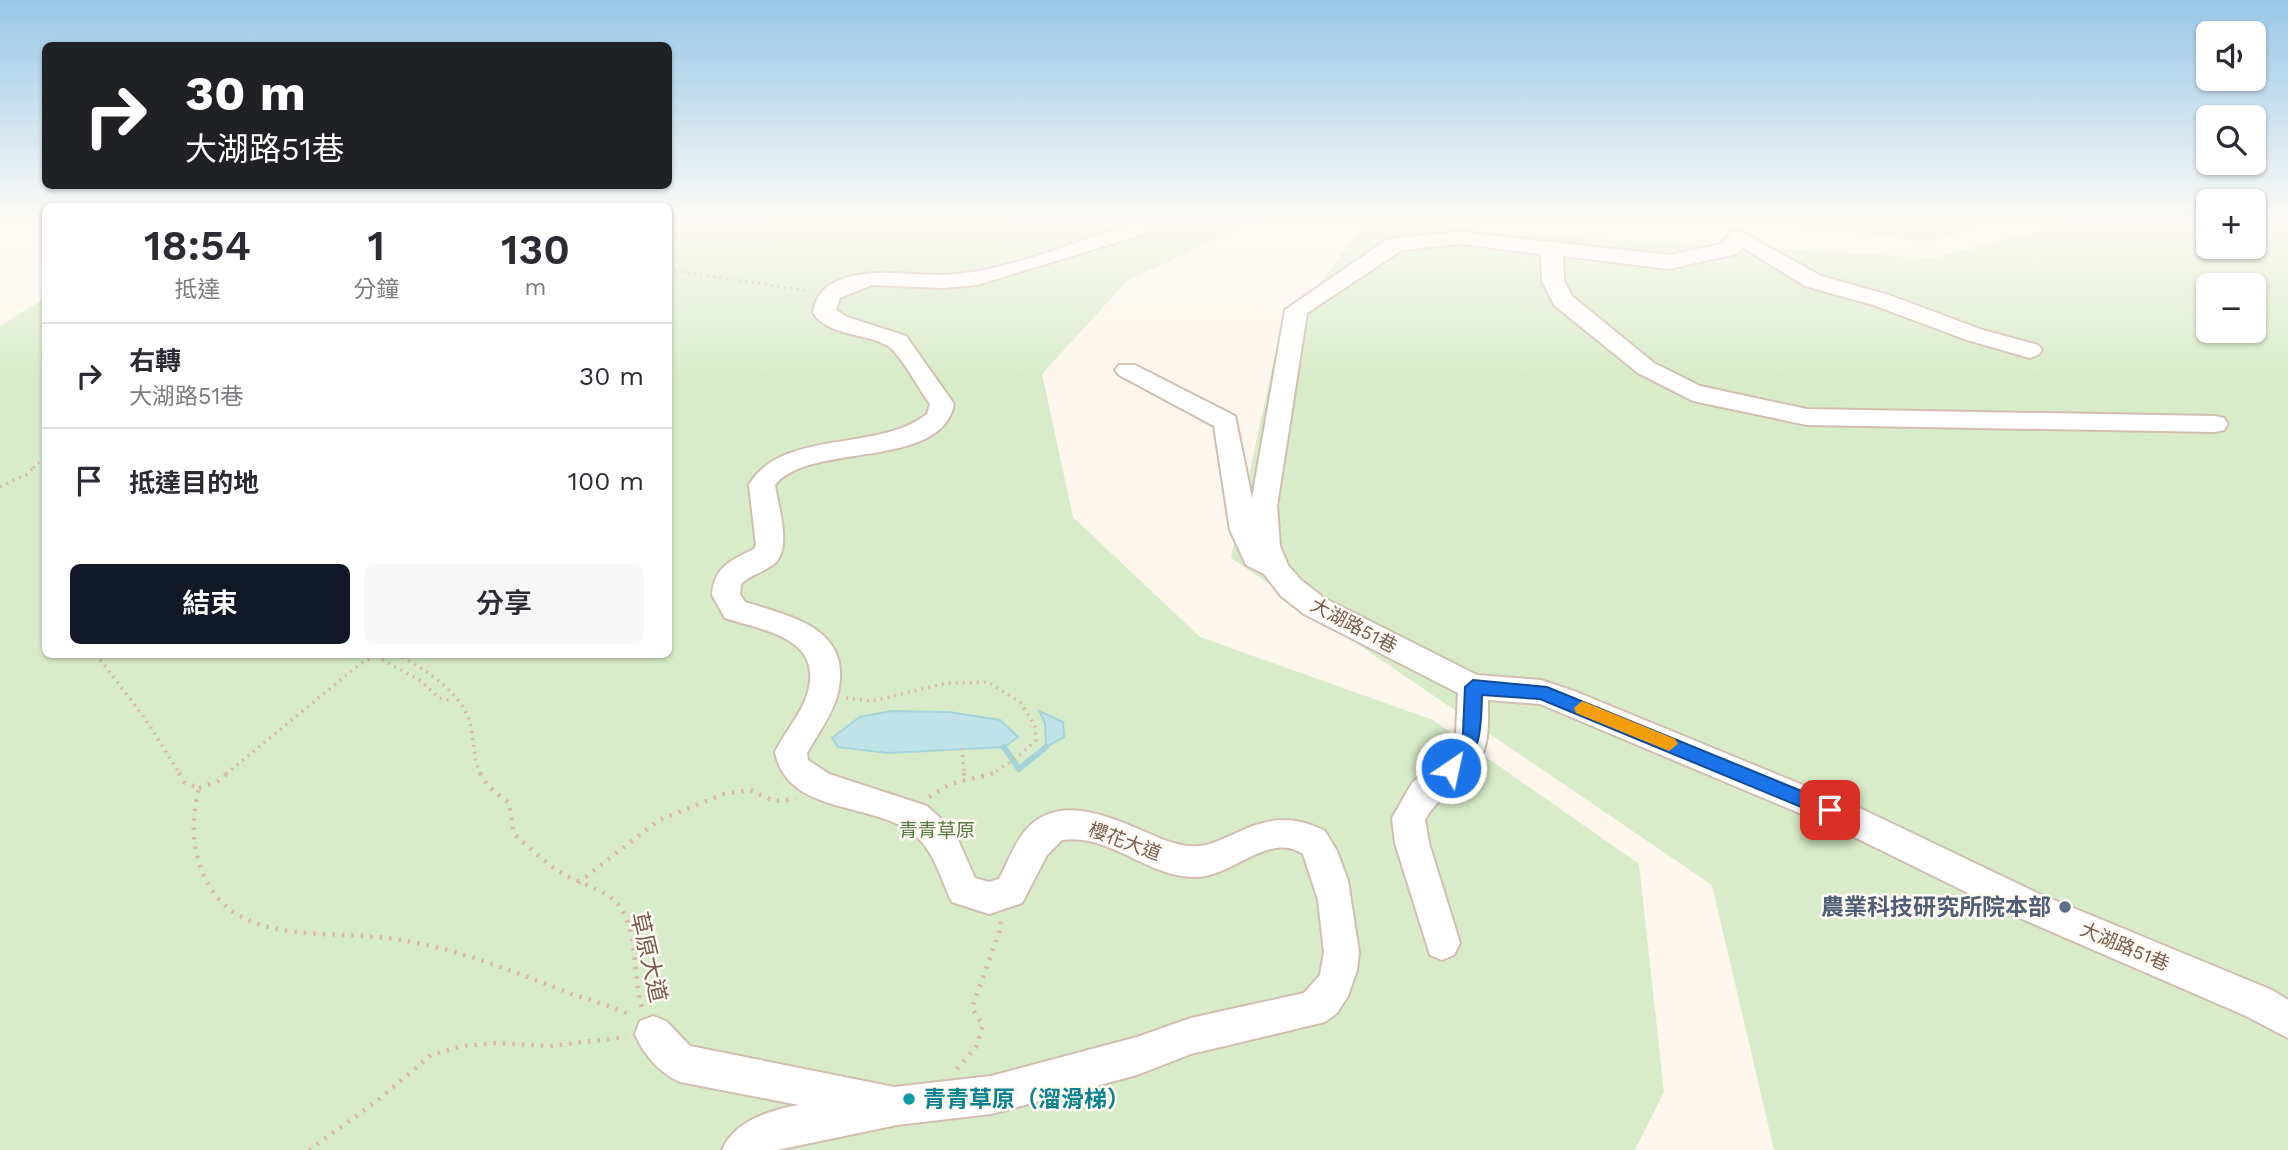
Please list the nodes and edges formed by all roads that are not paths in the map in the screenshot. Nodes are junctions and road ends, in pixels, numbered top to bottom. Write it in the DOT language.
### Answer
graph roads {
  1 [pos="1004,272"];
  2 [pos="1354,272"];
  3 [pos="1552,272"];
  4 [pos="1798,272"];
  5 [pos="2029,350"];
  6 [pos="1127,370"];
  7 [pos="2215,424"];
  8 [pos="1276,570"];
  9 [pos="1473,687"];
  10 [pos="1442,943"];
  11 [pos="2288,1020"];
  12 [pos="653,1034"];
  13 [pos="910,1104"];
  14 [pos="742,1150"];
  1 -- 13 [label="street, 櫻花大道"];
  2 -- 8 [label="street, 大湖路51巷"];
  3 -- 7 [label="street"];
  4 -- 5 [label="street, 大湖路51巷"];
  6 -- 8 [label="street"];
  8 -- 9 [label="street, 大湖路51巷"];
  9 -- 10 [label="street"];
  9 -- 11 [label="street, 大湖路51巷"];
  12 -- 13 [label="street"];
  13 -- 14 [label="street, 櫻花大道"];
}
